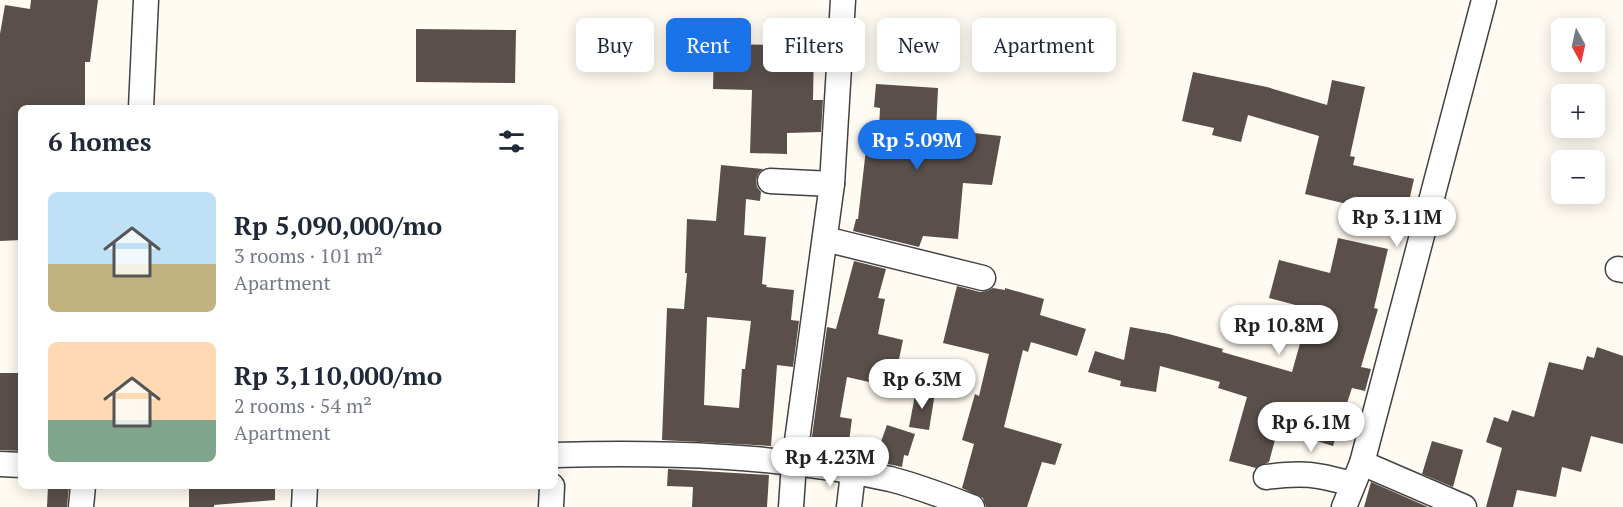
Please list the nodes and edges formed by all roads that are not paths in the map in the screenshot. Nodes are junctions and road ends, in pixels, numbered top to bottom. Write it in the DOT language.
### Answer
graph roads {
  1 [pos="146,0"];
  2 [pos="843,0"];
  3 [pos="1484,0"];
  4 [pos="141,105"];
  5 [pos="770,181"];
  6 [pos="832,184"];
  7 [pos="825,239"];
  8 [pos="983,278"];
  9 [pos="558,455"];
  10 [pos="0,464"];
  11 [pos="794,464"];
  12 [pos="18,465"];
  13 [pos="852,473"];
  14 [pos="1357,474"];
  15 [pos="1266,477"];
  16 [pos="83,489"];
  17 [pos="305,489"];
  18 [pos="552,489"];
  19 [pos="81,507"];
  20 [pos="304,507"];
  21 [pos="551,507"];
  22 [pos="791,507"];
  23 [pos="849,507"];
  24 [pos="972,507"];
  25 [pos="1344,507"];
  26 [pos="1464,507"];
  1 -- 4 [label="street"];
  2 -- 6 [label="street"];
  3 -- 14 [label="street"];
  5 -- 6 [label="street"];
  6 -- 7 [label="street"];
  7 -- 8 [label="street"];
  7 -- 11 [label="street"];
  9 -- 11 [label="street"];
  10 -- 12 [label="street"];
  11 -- 13 [label="street"];
  11 -- 22 [label="street"];
  13 -- 23 [label="street"];
  13 -- 24 [label="street"];
  14 -- 15 [label="street"];
  14 -- 25 [label="street"];
  14 -- 26 [label="street"];
  16 -- 19 [label="street"];
  17 -- 20 [label="street"];
  18 -- 21 [label="street"];
}
